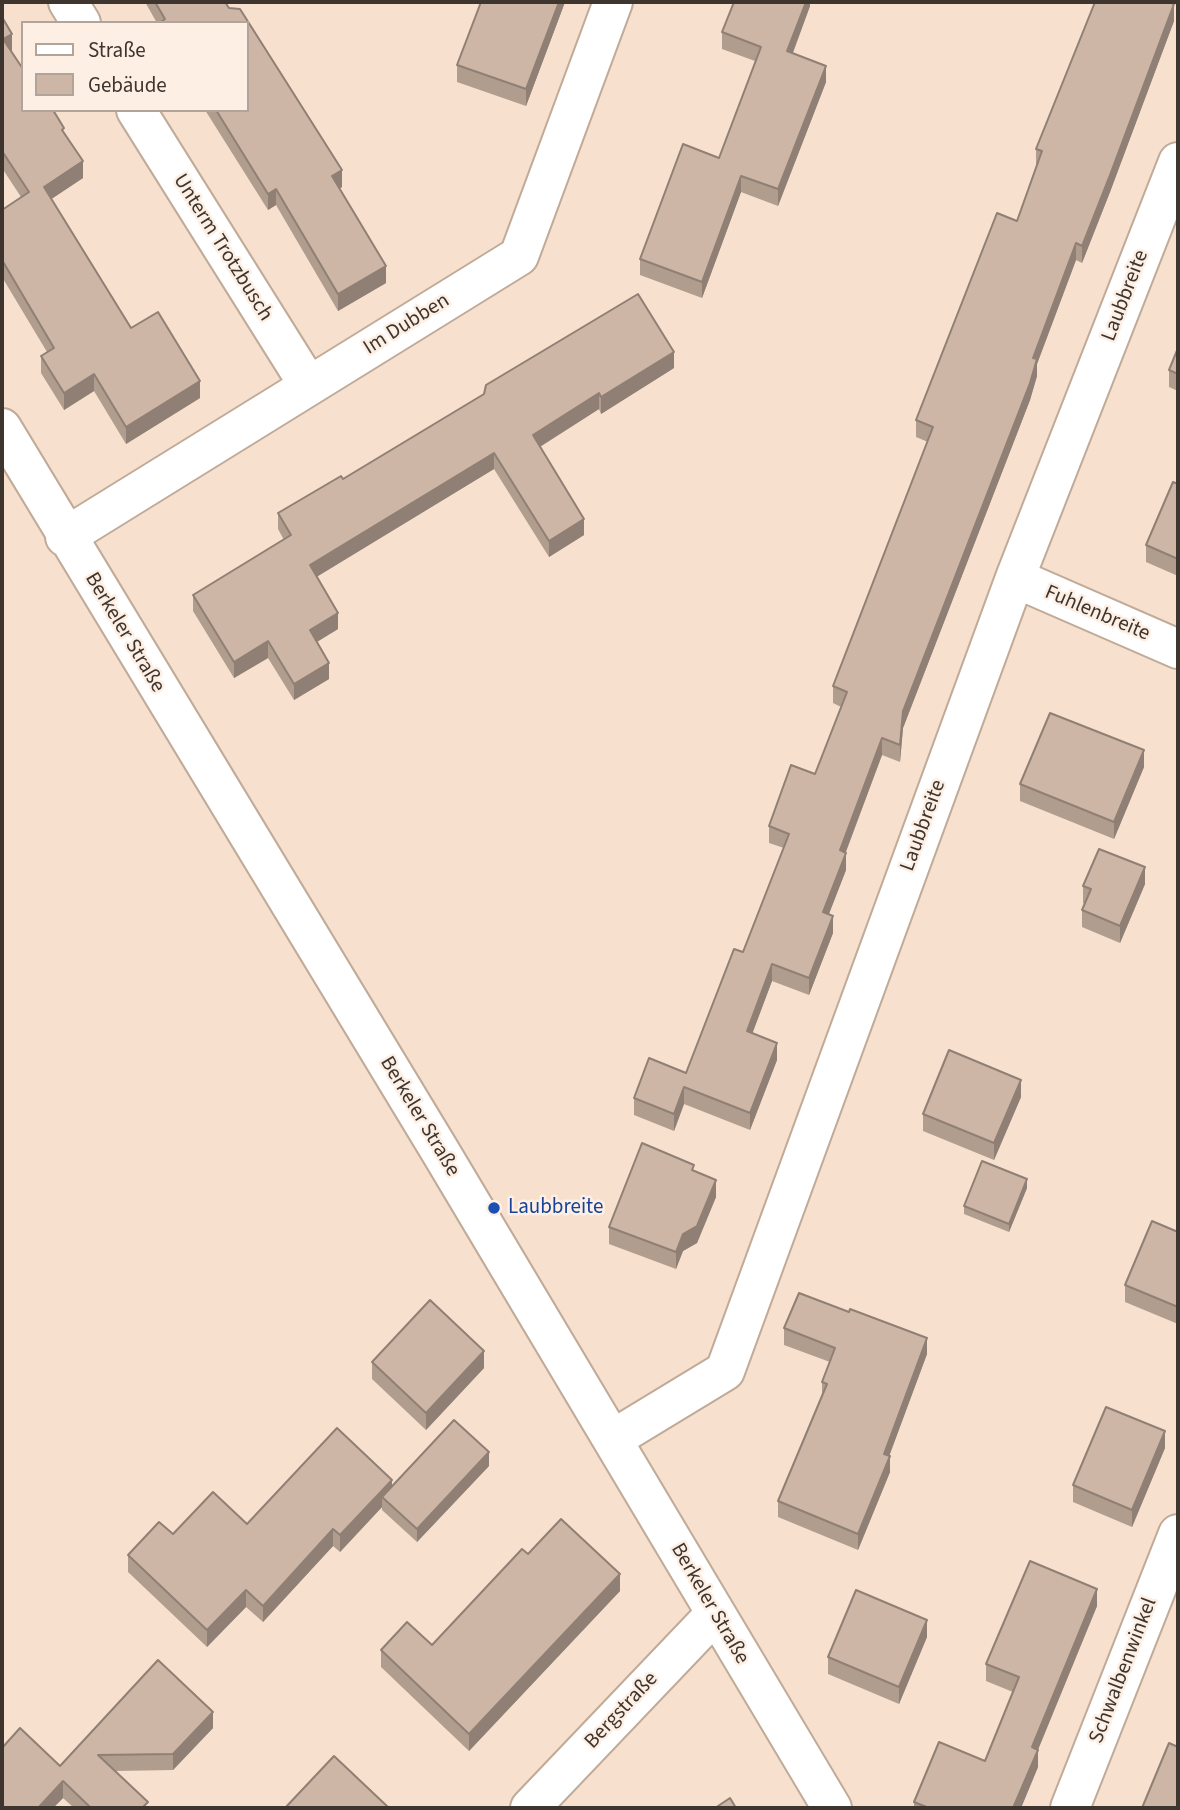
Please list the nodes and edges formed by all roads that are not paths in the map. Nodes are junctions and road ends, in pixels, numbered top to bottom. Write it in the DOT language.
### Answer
graph roads {
  1 [pos="68,2"];
  2 [pos="613,2"];
  3 [pos="80,21"];
  4 [pos="137,112"];
  5 [pos="1178,162"];
  6 [pos="309,386"];
  7 [pos="2,429"];
  8 [pos="65,537"];
  9 [pos="1015,578"];
  10 [pos="1178,649"];
  11 [pos="613,1439"];
  12 [pos="1178,1534"];
  13 [pos="714,1615"];
  14 [pos="530,1808"];
  15 [pos="832,1808"];
  16 [pos="1070,1808"];
  1 -- 3 [label="street"];
  2 -- 6 [label="street, Im Dubben"];
  4 -- 6 [label="street, Unterm Trotzbusch"];
  5 -- 9 [label="street, Laubbreite"];
  6 -- 8 [label="street, Im Dubben"];
  7 -- 8 [label="street, Berkeler Straße"];
  8 -- 11 [label="street, Berkeler Straße"];
  9 -- 10 [label="street, Fuhlenbreite"];
  9 -- 11 [label="street, Laubbreite"];
  11 -- 13 [label="street, Berkeler Straße"];
  12 -- 16 [label="street, Schwalbenwinkel"];
  13 -- 14 [label="street, Bergstraße"];
  13 -- 15 [label="street, Berkeler Straße"];
}
